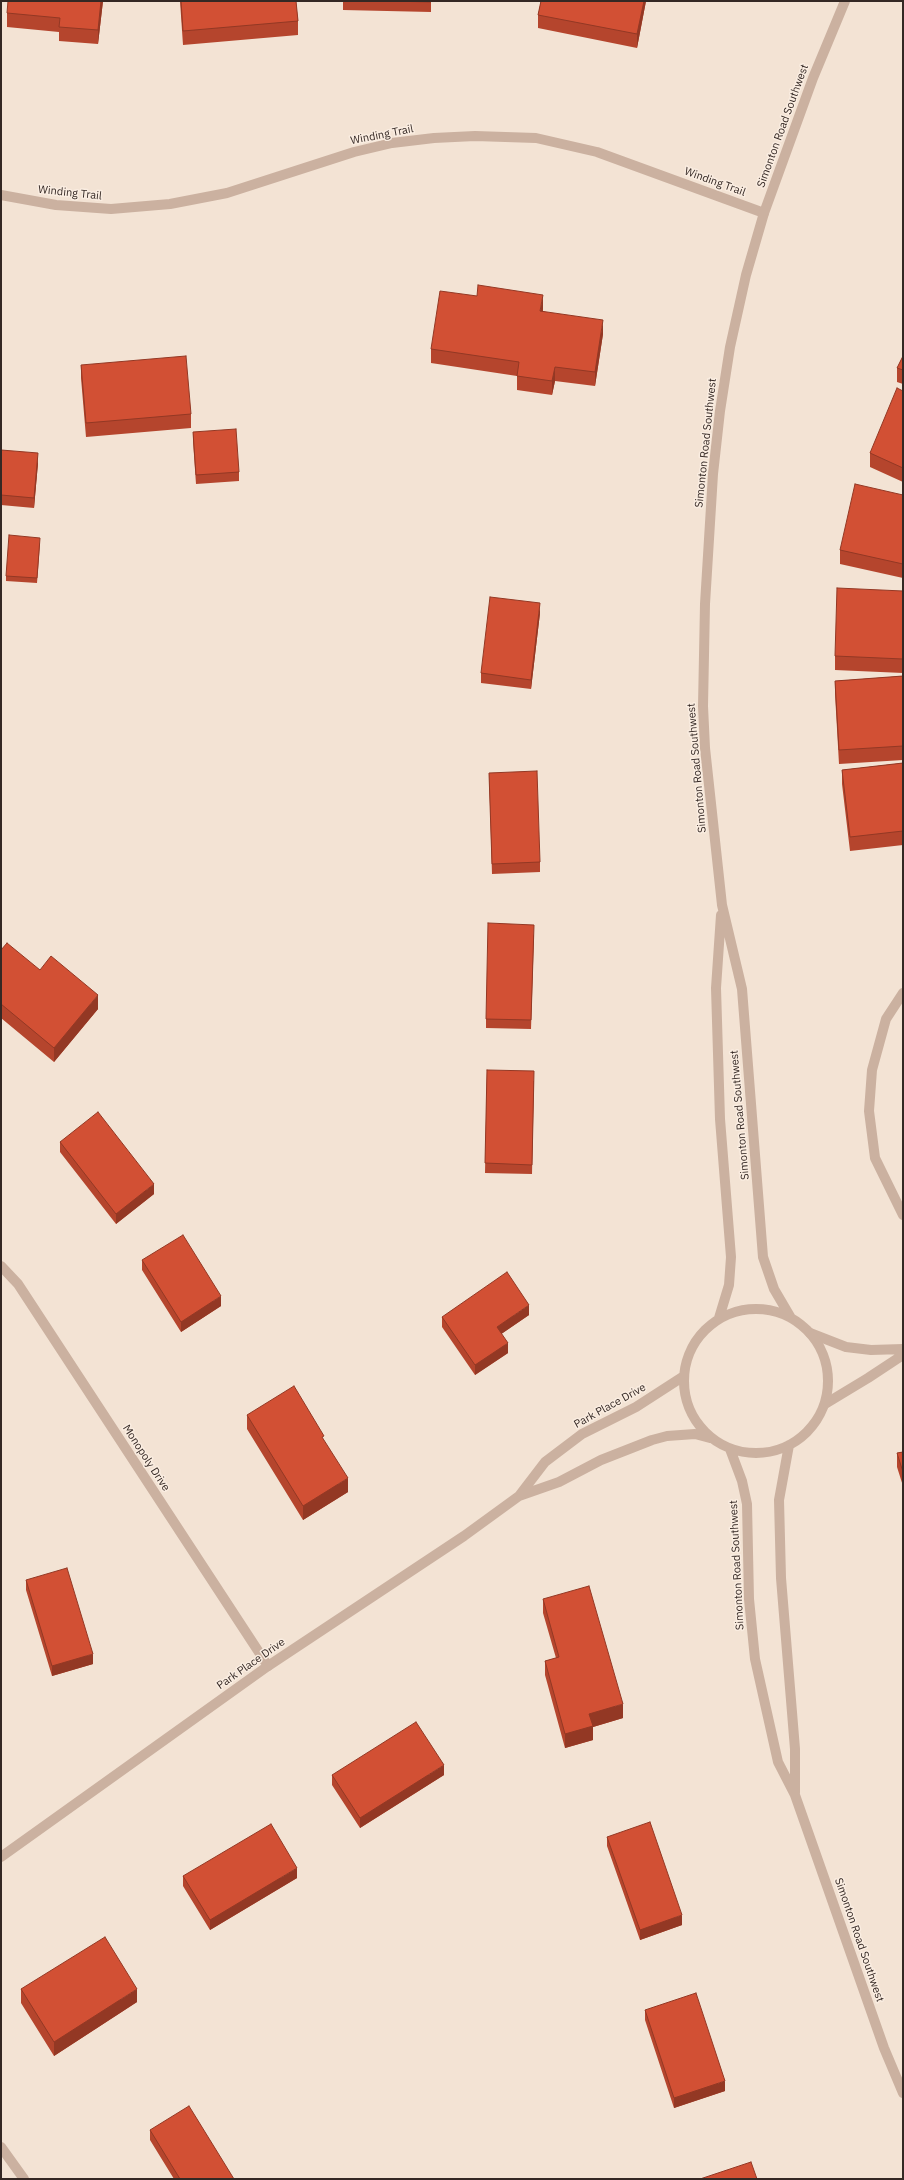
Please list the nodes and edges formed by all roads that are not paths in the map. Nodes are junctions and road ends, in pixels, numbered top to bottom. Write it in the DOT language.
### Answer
graph roads {
  1 [pos="845,1"];
  2 [pos="1,195"];
  3 [pos="764,213"];
  4 [pos="722,905"];
  5 [pos="903,993"];
  6 [pos="903,1215"];
  7 [pos="1,1266"];
  8 [pos="719,1318"];
  9 [pos="791,1318"];
  10 [pos="810,1334"];
  11 [pos="903,1350"];
  12 [pos="903,1355"];
  13 [pos="684,1376"];
  14 [pos="825,1404"];
  15 [pos="710,1438"];
  16 [pos="789,1445"];
  17 [pos="730,1449"];
  18 [pos="519,1496"];
  19 [pos="268,1666"];
  20 [pos="795,1795"];
  21 [pos="1,1857"];
  22 [pos="903,2093"];
  23 [pos="1,2147"];
  24 [pos="24,2179"];
  1 -- 3 [label="street, Simonton Road Southwest"];
  2 -- 3 [label="street, Winding Trail"];
  3 -- 4 [label="street, Simonton Road Southwest"];
  4 -- 8 [label="street, Simonton Road Southwest"];
  4 -- 9 [label="street, Simonton Road Southwest"];
  5 -- 6 [label="street"];
  7 -- 19 [label="street, Monopoly Drive"];
  8 -- 9 [label="street"];
  8 -- 13 [label="street"];
  9 -- 10 [label="street"];
  10 -- 11 [label="street"];
  10 -- 14 [label="street"];
  12 -- 14 [label="street"];
  13 -- 15 [label="street"];
  13 -- 18 [label="street, Park Place Drive"];
  14 -- 16 [label="street"];
  15 -- 17 [label="street"];
  15 -- 18 [label="street, Park Place Drive"];
  16 -- 17 [label="street"];
  16 -- 20 [label="street, Simonton Road Southwest"];
  17 -- 20 [label="street, Simonton Road Southwest"];
  18 -- 19 [label="street, Park Place Drive"];
  19 -- 21 [label="street, Park Place Drive"];
  20 -- 22 [label="street, Simonton Road Southwest"];
  23 -- 24 [label="street"];
}
